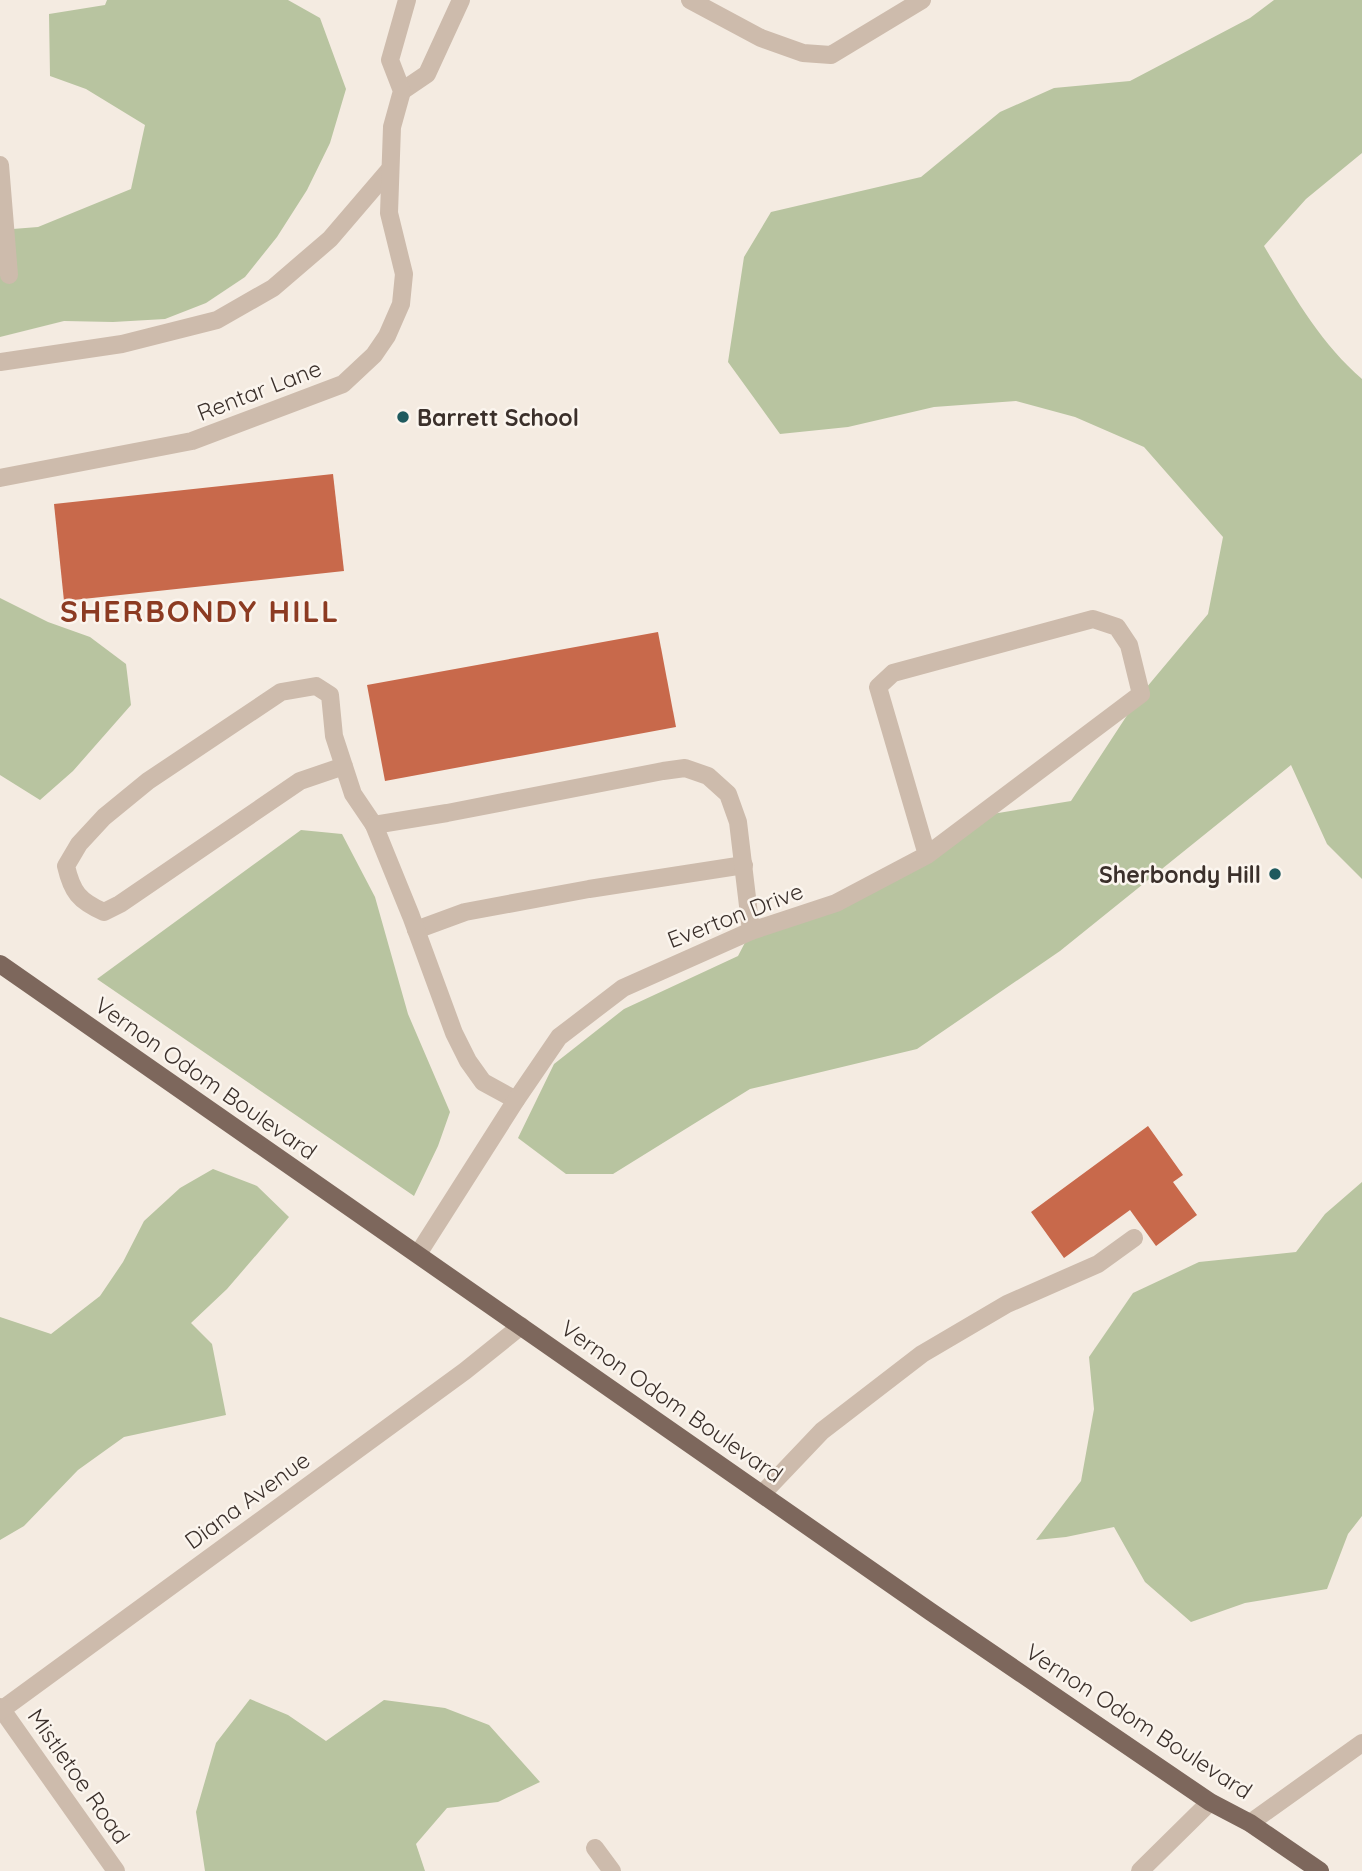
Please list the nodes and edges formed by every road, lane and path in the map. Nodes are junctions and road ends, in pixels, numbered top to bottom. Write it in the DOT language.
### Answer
graph roads {
  1 [pos="407,0"];
  2 [pos="461,0"];
  3 [pos="690,0"];
  4 [pos="922,0"];
  5 [pos="402,91"];
  6 [pos="0,164"];
  7 [pos="390,169"];
  8 [pos="9,275"];
  9 [pos="0,362"];
  10 [pos="0,478"];
  11 [pos="344,766"];
  12 [pos="374,825"];
  13 [pos="927,855"];
  14 [pos="744,865"];
  15 [pos="416,930"];
  16 [pos="751,931"];
  17 [pos="0,964"];
  18 [pos="516,1100"];
  19 [pos="1134,1238"];
  20 [pos="418,1254"];
  21 [pos="521,1326"];
  22 [pos="762,1494"];
  23 [pos="1,1709"];
  24 [pos="1362,1743"];
  25 [pos="1210,1802"];
  26 [pos="1250,1823"];
  27 [pos="595,1849"];
  28 [pos="116,1871"];
  29 [pos="612,1871"];
  30 [pos="1140,1871"];
  31 [pos="1320,1871"];
  1 -- 5 [label="street"];
  2 -- 5 [label="street"];
  3 -- 4 [label="street"];
  5 -- 7 [label="street, Rentar Lane"];
  6 -- 8 [label="street"];
  7 -- 9 [label="street"];
  7 -- 10 [label="street, Rentar Lane"];
  11 -- 11 [label="street"];
  11 -- 12 [label="street"];
  12 -- 14 [label="street"];
  12 -- 15 [label="street"];
  13 -- 13 [label="street, Everton Drive"];
  13 -- 16 [label="street, Everton Drive"];
  14 -- 15 [label="street, Everton Drive"];
  14 -- 16 [label="street"];
  15 -- 18 [label="street"];
  16 -- 18 [label="street, Everton Drive"];
  17 -- 20 [label="main road, Vernon Odom Boulevard"];
  18 -- 20 [label="street, Everton Drive"];
  19 -- 22 [label="street"];
  20 -- 21 [label="main road, Vernon Odom Boulevard"];
  21 -- 22 [label="main road, Vernon Odom Boulevard"];
  21 -- 23 [label="street, Diana Avenue"];
  22 -- 25 [label="main road, Vernon Odom Boulevard"];
  23 -- 28 [label="street, Mistletoe Road"];
  24 -- 26 [label="street"];
  25 -- 26 [label="main road, Vernon Odom Boulevard"];
  25 -- 30 [label="street"];
  26 -- 31 [label="main road, Vernon Odom Boulevard"];
  27 -- 29 [label="street"];
}
